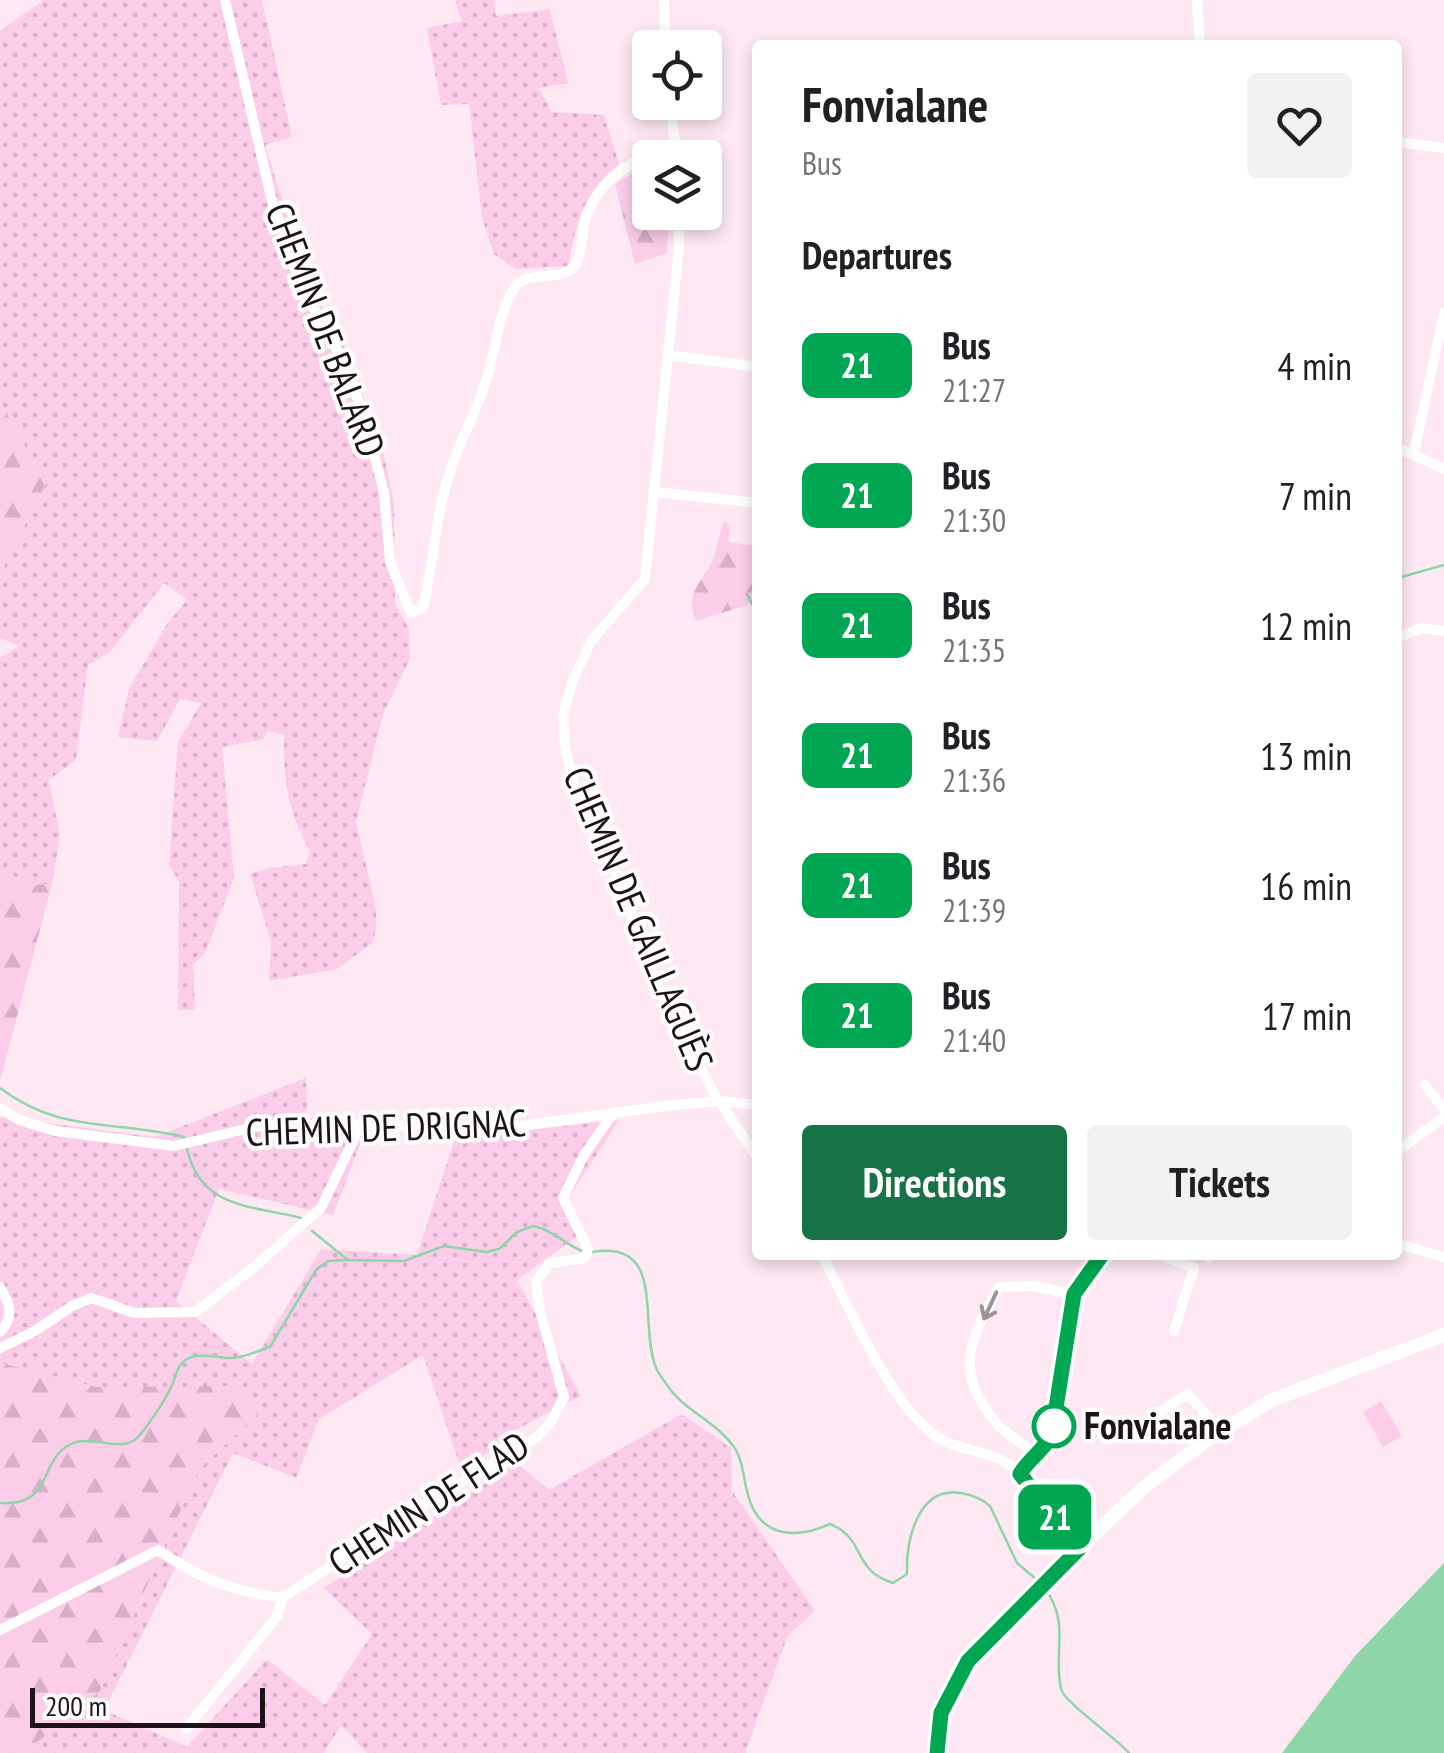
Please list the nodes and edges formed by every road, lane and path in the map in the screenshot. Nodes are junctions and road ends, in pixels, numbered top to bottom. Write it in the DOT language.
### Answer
graph roads {
  1 [pos="664,0"];
  2 [pos="1197,0"];
  3 [pos="226,2"];
  4 [pos="665,30"];
  5 [pos="1200,40"];
  6 [pos="1402,143"];
  7 [pos="1444,148"];
  8 [pos="632,163"];
  9 [pos="678,230"];
  10 [pos="1444,313"];
  11 [pos="668,355"];
  12 [pos="752,366"];
  13 [pos="1402,449"];
  14 [pos="1414,453"];
  15 [pos="1444,469"];
  16 [pos="655,492"];
  17 [pos="752,502"];
  18 [pos="1444,631"];
  19 [pos="1402,636"];
  20 [pos="1425,1085"];
  21 [pos="719,1101"];
  22 [pos="752,1104"];
  23 [pos="0,1108"];
  24 [pos="1444,1108"];
  25 [pos="614,1112"];
  26 [pos="1444,1117"];
  27 [pos="361,1124"];
  28 [pos="1402,1149"];
  29 [pos="752,1150"];
  30 [pos="1402,1245"];
  31 [pos="1444,1257"];
  32 [pos="825,1260"];
  33 [pos="1098,1260"];
  34 [pos="1172,1260"];
  35 [pos="0,1287"];
  36 [pos="1074,1294"];
  37 [pos="0,1332"];
  38 [pos="1174,1332"];
  39 [pos="1444,1335"];
  40 [pos="0,1348"];
  41 [pos="1158,1414"];
  42 [pos="1221,1431"];
  43 [pos="1034,1455"];
  44 [pos="1020,1474"];
  45 [pos="1079,1549"];
  46 [pos="282,1598"];
  47 [pos="0,1630"];
  48 [pos="186,1729"];
  49 [pos="937,1753"];
  1 -- 4 [label="street"];
  2 -- 5 [label="street"];
  3 -- 8 [label="street, CHEMIN DE BALARD"];
  6 -- 7 [label="street"];
  9 -- 11 [label="street, CHEMIN DE GAILLAGUÈS"];
  10 -- 14 [label="street"];
  11 -- 12 [label="street"];
  11 -- 16 [label="street, CHEMIN DE GAILLAGUÈS"];
  13 -- 14 [label="street"];
  14 -- 15 [label="street"];
  16 -- 17 [label="street"];
  16 -- 21 [label="street, CHEMIN DE GAILLAGUÈS"];
  18 -- 19 [label="street"];
  20 -- 24 [label="street"];
  21 -- 22 [label="street, CHEMIN DE DRIGNAC"];
  21 -- 25 [label="street, CHEMIN DE DRIGNAC"];
  21 -- 29 [label="street, CHEMIN DE GAILLAGUÈS"];
  23 -- 27 [label="street, CHEMIN DE DRIGNAC"];
  25 -- 27 [label="street, CHEMIN DE DRIGNAC"];
  25 -- 46 [label="street, CHEMIN DE FLAD"];
  26 -- 28 [label="street"];
  27 -- 40 [label="street"];
  30 -- 31 [label="street"];
  32 -- 44 [label="street"];
  33 -- 36 [label="street"];
  34 -- 38 [label="street"];
  35 -- 37 [label="street"];
  36 -- 43 [label="street"];
  36 -- 43 [label="street, one-way"];
  39 -- 42 [label="main road"];
  41 -- 42 [label="street"];
  42 -- 45 [label="main road"];
  43 -- 44 [label="street"];
  44 -- 45 [label="street"];
  45 -- 49 [label="main road"];
  46 -- 47 [label="street"];
  46 -- 48 [label="street, CHEMIN DE FLAD"];
}
